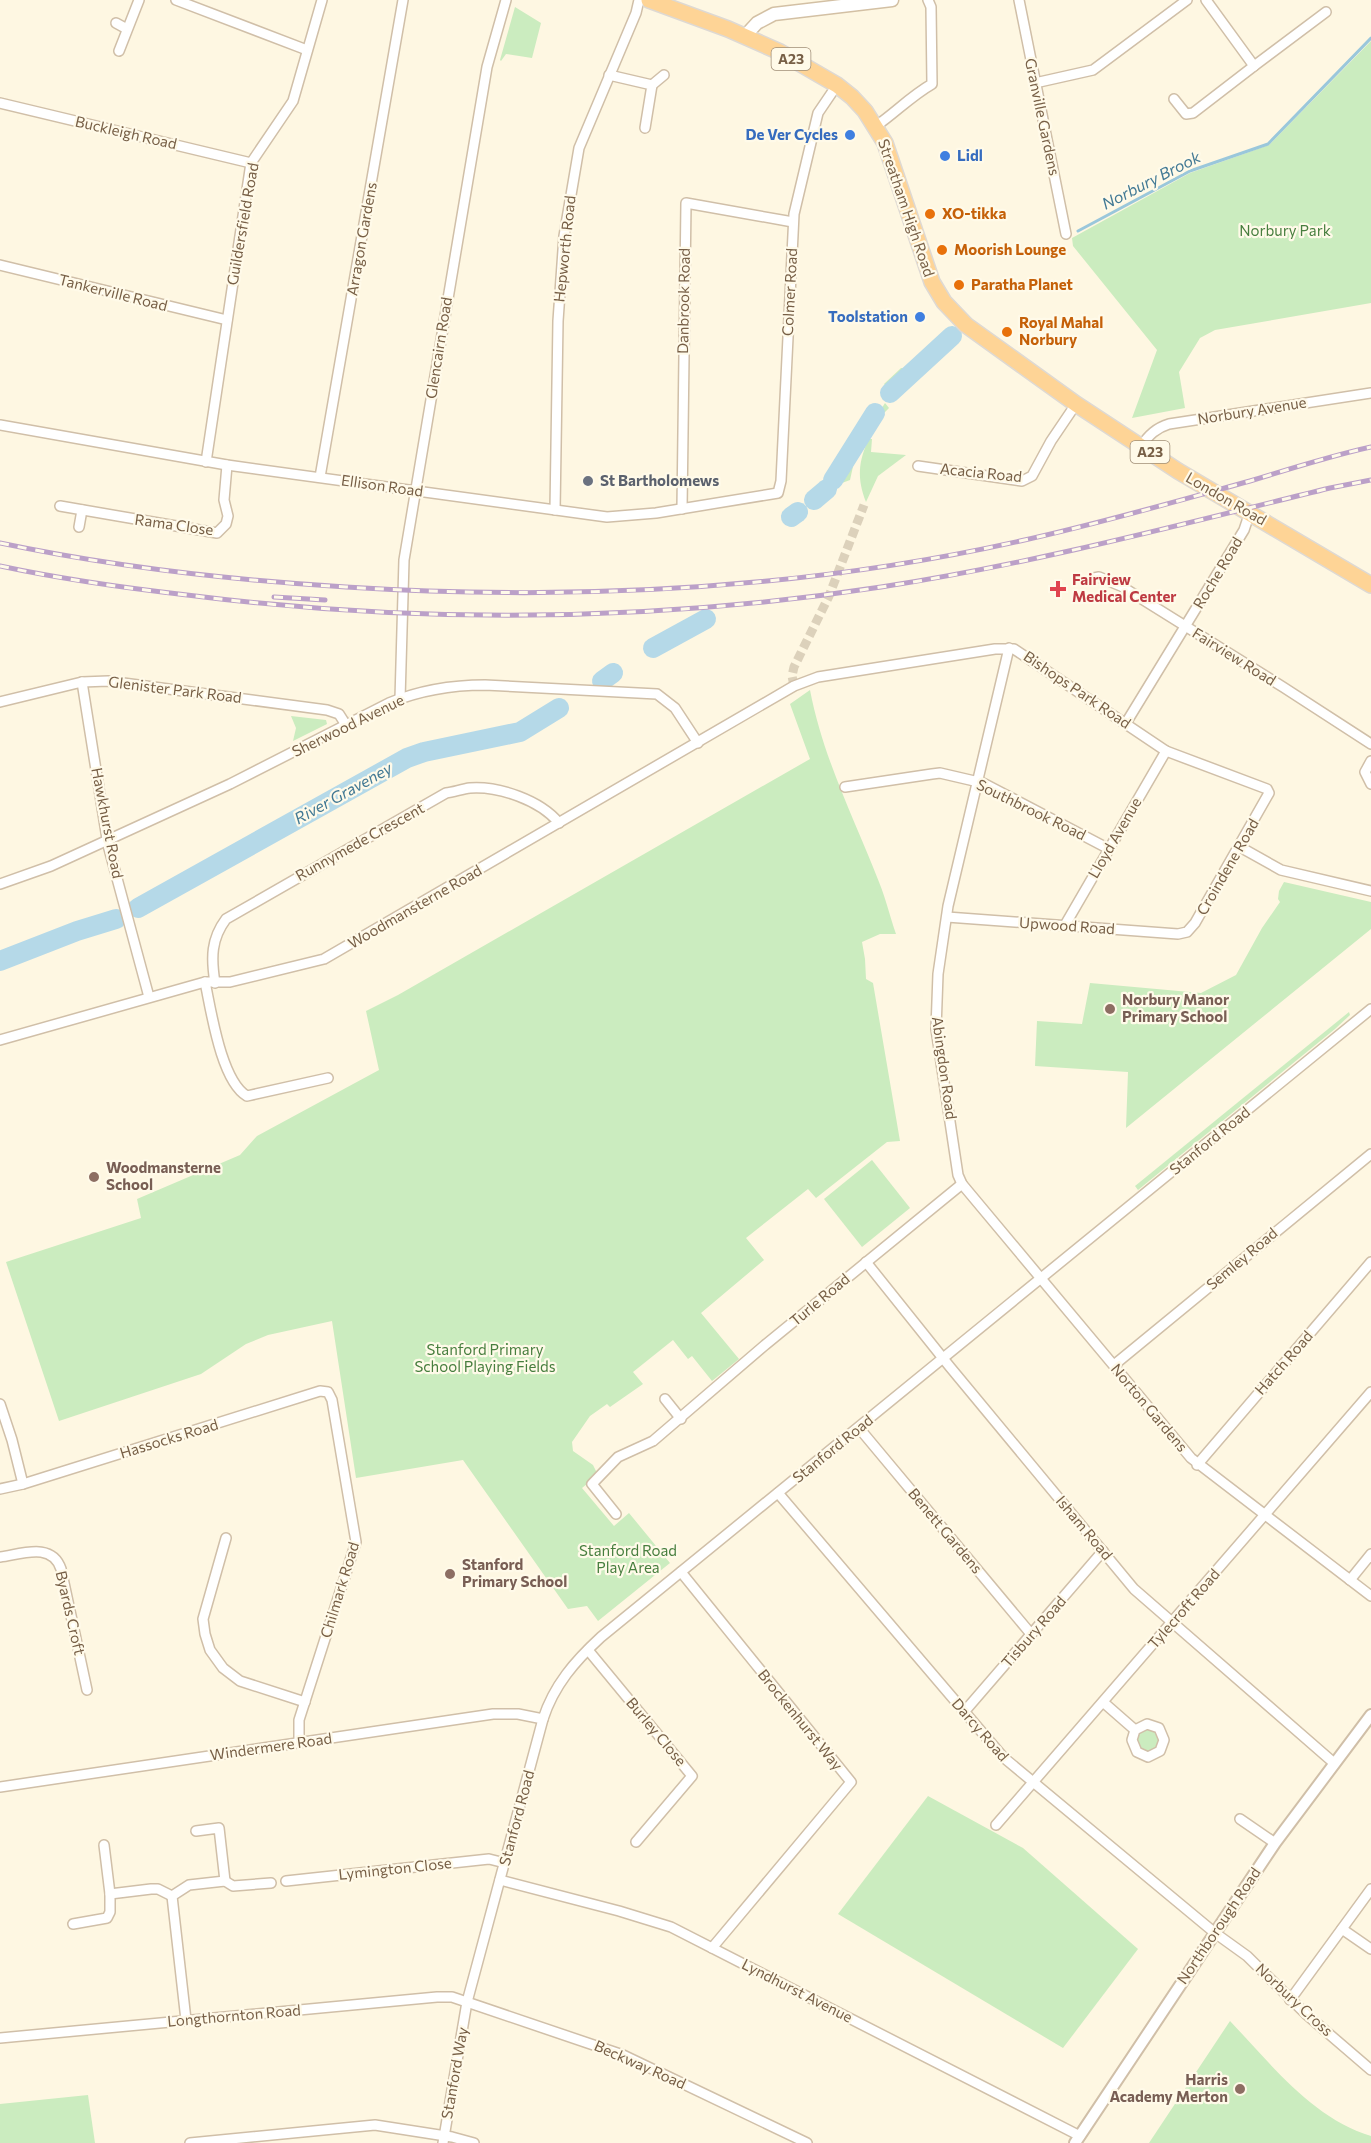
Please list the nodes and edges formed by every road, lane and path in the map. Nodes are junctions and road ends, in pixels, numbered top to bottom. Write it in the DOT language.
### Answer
graph roads {
  1 [pos="139,0"];
  2 [pos="176,0"];
  3 [pos="322,0"];
  4 [pos="403,0"];
  5 [pos="506,0"];
  6 [pos="639,0"];
  7 [pos="650,0"];
  8 [pos="892,0"];
  9 [pos="928,0"];
  10 [pos="1019,0"];
  11 [pos="1187,0"];
  12 [pos="1206,0"];
  13 [pos="791,5"];
  14 [pos="1326,12"];
  15 [pos="116,23"];
  16 [pos="127,29"];
  17 [pos="745,36"];
  18 [pos="307,50"];
  19 [pos="119,51"];
  20 [pos="1254,66"];
  21 [pos="609,75"];
  22 [pos="664,75"];
  23 [pos="1035,83"];
  24 [pos="652,85"];
  25 [pos="837,85"];
  26 [pos="1174,99"];
  27 [pos="0,103"];
  28 [pos="876,126"];
  29 [pos="645,128"];
  30 [pos="251,163"];
  31 [pos="793,222"];
  32 [pos="1066,234"];
  33 [pos="0,265"];
  34 [pos="227,320"];
  35 [pos="966,325"];
  36 [pos="1371,393"];
  37 [pos="1076,404"];
  38 [pos="0,425"];
  39 [pos="1141,446"];
  40 [pos="206,462"];
  41 [pos="227,465"];
  42 [pos="918,466"];
  43 [pos="320,477"];
  44 [pos="416,491"];
  45 [pos="765,496"];
  46 [pos="60,506"];
  47 [pos="682,509"];
  48 [pos="82,510"];
  49 [pos="555,510"];
  50 [pos="1250,512"];
  51 [pos="79,528"];
  52 [pos="1094,578"];
  53 [pos="1371,585"];
  54 [pos="1185,627"];
  55 [pos="1009,648"];
  56 [pos="82,682"];
  57 [pos="795,686"];
  58 [pos="400,699"];
  59 [pos="0,702"];
  60 [pos="1126,723"];
  61 [pos="346,725"];
  62 [pos="698,743"];
  63 [pos="1371,744"];
  64 [pos="1166,751"];
  65 [pos="1371,761"];
  66 [pos="977,782"];
  67 [pos="1371,784"];
  68 [pos="845,787"];
  69 [pos="1267,800"];
  70 [pos="559,823"];
  71 [pos="107,838"];
  72 [pos="1240,847"];
  73 [pos="1109,849"];
  74 [pos="0,884"];
  75 [pos="1371,891"];
  76 [pos="946,917"];
  77 [pos="1065,925"];
  78 [pos="1187,932"];
  79 [pos="210,982"];
  80 [pos="149,997"];
  81 [pos="1371,1009"];
  82 [pos="0,1040"];
  83 [pos="328,1078"];
  84 [pos="1371,1154"];
  85 [pos="962,1184"];
  86 [pos="866,1262"];
  87 [pos="1371,1262"];
  88 [pos="1042,1279"];
  89 [pos="943,1359"];
  90 [pos="1114,1365"];
  91 [pos="1371,1392"];
  92 [pos="332,1400"];
  93 [pos="665,1400"];
  94 [pos="0,1404"];
  95 [pos="681,1419"];
  96 [pos="859,1428"];
  97 [pos="1197,1465"];
  98 [pos="23,1484"];
  99 [pos="0,1489"];
  100 [pos="778,1493"];
  101 [pos="616,1514"];
  102 [pos="1265,1516"];
  103 [pos="226,1538"];
  104 [pos="1103,1551"];
  105 [pos="1371,1554"];
  106 [pos="0,1557"];
  107 [pos="681,1572"];
  108 [pos="1350,1580"];
  109 [pos="1371,1596"];
  110 [pos="1172,1623"];
  111 [pos="1031,1634"];
  112 [pos="588,1650"];
  113 [pos="87,1690"];
  114 [pos="305,1702"];
  115 [pos="1103,1702"];
  116 [pos="964,1712"];
  117 [pos="1371,1715"];
  118 [pos="543,1719"];
  119 [pos="1135,1730"];
  120 [pos="299,1743"];
  121 [pos="1334,1763"];
  122 [pos="1033,1783"];
  123 [pos="0,1787"];
  124 [pos="1240,1819"];
  125 [pos="996,1825"];
  126 [pos="196,1831"];
  127 [pos="636,1842"];
  128 [pos="1275,1843"];
  129 [pos="104,1845"];
  130 [pos="505,1863"];
  131 [pos="500,1880"];
  132 [pos="225,1881"];
  133 [pos="286,1881"];
  134 [pos="271,1883"];
  135 [pos="1371,1889"];
  136 [pos="110,1894"];
  137 [pos="172,1896"];
  138 [pos="73,1924"];
  139 [pos="1342,1929"];
  140 [pos="1215,1933"];
  141 [pos="712,1948"];
  142 [pos="1371,1950"];
  143 [pos="1290,2000"];
  144 [pos="467,2002"];
  145 [pos="186,2020"];
  146 [pos="0,2038"];
  147 [pos="1371,2070"];
  148 [pos="444,2139"];
  149 [pos="1078,2139"];
  150 [pos="190,2143"];
  151 [pos="474,2143"];
  152 [pos="807,2143"];
  1 -- 16 [label="street"];
  2 -- 18 [label="street"];
  3 -- 18 [label="street, Guildersfield Road"];
  4 -- 43 [label="street, Arragon Gardens"];
  5 -- 44 [label="street, Glencairn Road"];
  6 -- 21 [label="street, Hepworth Road"];
  7 -- 17 [label="highway, Streatham High Road / A23"];
  8 -- 13 [label="main road"];
  9 -- 28 [label="street"];
  10 -- 23 [label="street, Granville Gardens"];
  11 -- 23 [label="street"];
  12 -- 20 [label="street"];
  13 -- 17 [label="main road"];
  14 -- 20 [label="street"];
  15 -- 16 [label="street"];
  16 -- 19 [label="street"];
  17 -- 25 [label="highway, Streatham High Road / A23"];
  18 -- 30 [label="street, Guildersfield Road"];
  20 -- 26 [label="street"];
  21 -- 24 [label="street"];
  21 -- 49 [label="street, Hepworth Road"];
  22 -- 24 [label="street"];
  23 -- 32 [label="street, Granville Gardens"];
  24 -- 29 [label="street"];
  25 -- 28 [label="highway, Streatham High Road / A23"];
  25 -- 31 [label="street, Colmer Road"];
  27 -- 30 [label="street, Buckleigh Road"];
  28 -- 35 [label="highway, Streatham High Road / A23"];
  30 -- 34 [label="street, Guildersfield Road"];
  31 -- 45 [label="street, Colmer Road"];
  31 -- 47 [label="street, Danbrook Road"];
  33 -- 34 [label="street, Tankerville Road"];
  34 -- 40 [label="street, Guildersfield Road"];
  35 -- 37 [label="highway, London Road / A23"];
  36 -- 39 [label="street, Norbury Avenue"];
  37 -- 39 [label="highway, London Road / A23"];
  37 -- 42 [label="street, Acacia Road"];
  38 -- 40 [label="street, Ellison Road"];
  39 -- 50 [label="highway, London Road / A23"];
  40 -- 41 [label="street, Ellison Road"];
  41 -- 43 [label="street, Ellison Road"];
  41 -- 48 [label="street, Rama Close"];
  43 -- 44 [label="street, Ellison Road"];
  44 -- 49 [label="street, Ellison Road"];
  44 -- 58 [label="street, Glencairn Road"];
  45 -- 47 [label="street, Ellison Road"];
  46 -- 48 [label="street, Rama Close"];
  47 -- 49 [label="street, Ellison Road"];
  48 -- 51 [label="street"];
  50 -- 53 [label="highway, London Road / A23"];
  50 -- 54 [label="street, Roche Road"];
  52 -- 54 [label="street, Fairview Road"];
  54 -- 60 [label="street, Roche Road"];
  54 -- 63 [label="street, Fairview Road"];
  55 -- 57 [label="street, Bishops Park Road"];
  55 -- 60 [label="street, Bishops Park Road"];
  55 -- 66 [label="street, Abingdon Road"];
  56 -- 59 [label="street, Glenister Park Road"];
  56 -- 61 [label="street, Glenister Park Road"];
  56 -- 71 [label="street, Hawkhurst Road"];
  57 -- 62 [label="street, Woodmansterne Road"];
  58 -- 61 [label="street, Sherwood Avenue"];
  58 -- 62 [label="street, Sherwood Avenue"];
  60 -- 64 [label="street, Bishops Park Road"];
  61 -- 71 [label="street, Sherwood Avenue"];
  62 -- 70 [label="street, Woodmansterne Road"];
  64 -- 69 [label="street, Bishops Park Road"];
  64 -- 73 [label="street, Lloyd Avenue"];
  65 -- 67 [label="street"];
  66 -- 68 [label="street, Southbrook Road"];
  66 -- 73 [label="street, Southbrook Road"];
  66 -- 76 [label="street, Abingdon Road"];
  69 -- 72 [label="street, Croindene Road"];
  70 -- 79 [label="street, Woodmansterne Road"];
  70 -- 79 [label="street, Runnymede Crescent"];
  71 -- 74 [label="street, Sherwood Avenue"];
  71 -- 80 [label="street, Hawkhurst Road"];
  72 -- 75 [label="street"];
  72 -- 78 [label="street, Croindene Road"];
  73 -- 77 [label="street, Lloyd Avenue"];
  76 -- 77 [label="street, Upwood Road"];
  76 -- 85 [label="street, Abingdon Road"];
  77 -- 78 [label="street, Upwood Road"];
  79 -- 80 [label="street, Woodmansterne Road"];
  79 -- 83 [label="street, Runnymede Crescent"];
  80 -- 82 [label="street, Woodmansterne Road"];
  81 -- 88 [label="street, Stanford Road"];
  84 -- 90 [label="street, Semley Road"];
  85 -- 86 [label="street, Turle Road"];
  85 -- 88 [label="street, Norton Gardens"];
  86 -- 89 [label="street, Isham Road"];
  86 -- 95 [label="street, Turle Road"];
  87 -- 97 [label="street, Hatch Road"];
  88 -- 89 [label="street, Stanford Road"];
  88 -- 90 [label="street, Norton Gardens"];
  89 -- 96 [label="street, Stanford Road"];
  89 -- 104 [label="street, Isham Road"];
  90 -- 97 [label="street, Norton Gardens"];
  91 -- 102 [label="street, Tylecroft Road"];
  92 -- 98 [label="street, Hassocks Road"];
  92 -- 114 [label="street, Chilmark Road"];
  93 -- 95 [label="street"];
  94 -- 98 [label="street"];
  95 -- 101 [label="street, Turle Road"];
  96 -- 100 [label="street, Stanford Road"];
  96 -- 111 [label="street, Benett Gardens"];
  97 -- 102 [label="street, Norton Gardens"];
  98 -- 99 [label="street, Hassocks Road"];
  100 -- 107 [label="street, Stanford Road"];
  100 -- 116 [label="street, Darcy Road"];
  102 -- 108 [label="street, Norton Gardens"];
  102 -- 110 [label="street, Tylecroft Road"];
  103 -- 114 [label="street"];
  104 -- 110 [label="street, Isham Road"];
  104 -- 111 [label="street, Tisbury Road"];
  105 -- 108 [label="street"];
  106 -- 113 [label="street, Byards Croft"];
  107 -- 112 [label="street, Stanford Road"];
  107 -- 141 [label="street, Brockenhurst Way"];
  108 -- 109 [label="street, Norton Gardens"];
  110 -- 115 [label="street, Tylecroft Road"];
  110 -- 121 [label="street, Isham Road"];
  111 -- 116 [label="street, Tisbury Road"];
  112 -- 118 [label="street, Stanford Road"];
  112 -- 127 [label="street, Burley Close"];
  114 -- 120 [label="street, Chilmark Road"];
  115 -- 119 [label="street"];
  115 -- 122 [label="street, Tylecroft Road"];
  116 -- 122 [label="street, Darcy Road"];
  117 -- 121 [label="street, Northborough Road"];
  118 -- 120 [label="street, Windermere Road"];
  118 -- 130 [label="street, Stanford Road"];
  120 -- 123 [label="street, Windermere Road"];
  121 -- 128 [label="street, Northborough Road"];
  122 -- 125 [label="street, Tylecroft Road"];
  122 -- 140 [label="street, Darcy Road"];
  124 -- 128 [label="street"];
  126 -- 132 [label="street"];
  128 -- 140 [label="street, Northborough Road"];
  129 -- 136 [label="street"];
  130 -- 131 [label="street, Stanford Road"];
  130 -- 133 [label="street, Lymington Close"];
  131 -- 141 [label="street, Lyndhurst Avenue"];
  131 -- 144 [label="street, Stanford Road"];
  132 -- 134 [label="street"];
  132 -- 137 [label="street"];
  135 -- 139 [label="street"];
  136 -- 137 [label="street"];
  136 -- 138 [label="street"];
  137 -- 145 [label="street"];
  139 -- 142 [label="street"];
  139 -- 143 [label="street"];
  140 -- 143 [label="street, Norbury Cross"];
  140 -- 149 [label="street, Northborough Road"];
  141 -- 149 [label="street, Lyndhurst Avenue"];
  143 -- 147 [label="street, Norbury Cross"];
  144 -- 145 [label="street, Longthornton Road"];
  144 -- 148 [label="street, Stanford Way"];
  144 -- 152 [label="street, Beckway Road"];
  145 -- 146 [label="street, Longthornton Road"];
  148 -- 150 [label="street"];
  148 -- 151 [label="street"];
}
